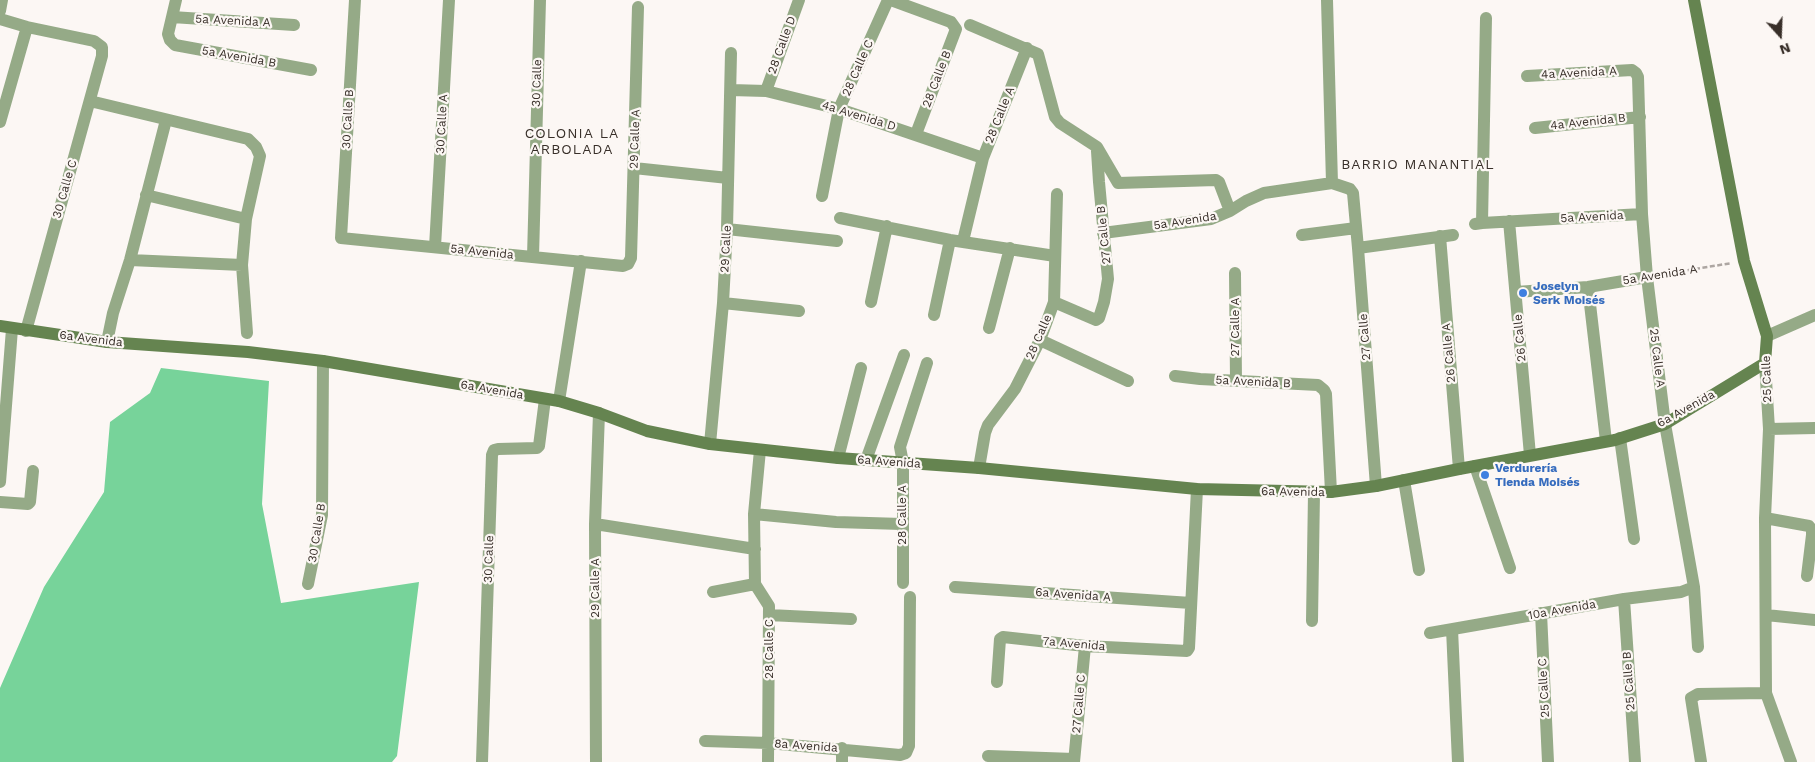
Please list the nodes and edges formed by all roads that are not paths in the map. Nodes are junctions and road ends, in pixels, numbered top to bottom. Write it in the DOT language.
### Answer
graph roads {
  1 [pos="2,0"];
  2 [pos="176,0"];
  3 [pos="356,0"];
  4 [pos="449,0"];
  5 [pos="540,0"];
  6 [pos="799,0"];
  7 [pos="889,0"];
  8 [pos="1327,0"];
  9 [pos="1694,0"];
  10 [pos="638,7"];
  11 [pos="0,10"];
  12 [pos="172,17"];
  13 [pos="1486,18"];
  14 [pos="0,19"];
  15 [pos="294,25"];
  16 [pos="970,25"];
  17 [pos="27,27"];
  18 [pos="1027,48"];
  19 [pos="731,53"];
  20 [pos="311,70"];
  21 [pos="1632,70"];
  22 [pos="1527,76"];
  23 [pos="731,90"];
  24 [pos="766,91"];
  25 [pos="90,101"];
  26 [pos="839,109"];
  27 [pos="1640,117"];
  28 [pos="166,120"];
  29 [pos="0,122"];
  30 [pos="1535,128"];
  31 [pos="916,134"];
  32 [pos="1097,146"];
  33 [pos="983,158"];
  34 [pos="634,168"];
  35 [pos="728,178"];
  36 [pos="1332,183"];
  37 [pos="1350,189"];
  38 [pos="1057,194"];
  39 [pos="146,195"];
  40 [pos="822,196"];
  41 [pos="1230,211"];
  42 [pos="1642,214"];
  43 [pos="840,218"];
  44 [pos="246,219"];
  45 [pos="1509,221"];
  46 [pos="887,226"];
  47 [pos="1356,228"];
  48 [pos="727,229"];
  49 [pos="1103,233"];
  50 [pos="1302,234"];
  51 [pos="1454,235"];
  52 [pos="1440,236"];
  53 [pos="341,238"];
  54 [pos="950,240"];
  55 [pos="837,241"];
  56 [pos="963,241"];
  57 [pos="434,247"];
  58 [pos="1010,248"];
  59 [pos="1358,248"];
  60 [pos="1055,256"];
  61 [pos="533,257"];
  62 [pos="130,260"];
  63 [pos="581,262"];
  64 [pos="242,265"];
  65 [pos="623,266"];
  66 [pos="1235,273"];
  67 [pos="1647,277"];
  68 [pos="1588,286"];
  69 [pos="1516,292"];
  70 [pos="871,302"];
  71 [pos="1054,302"];
  72 [pos="723,303"];
  73 [pos="799,312"];
  74 [pos="934,315"];
  75 [pos="1815,316"];
  76 [pos="6,327"];
  77 [pos="989,328"];
  78 [pos="26,331"];
  79 [pos="246,333"];
  80 [pos="1766,336"];
  81 [pos="1040,340"];
  82 [pos="107,342"];
  83 [pos="904,355"];
  84 [pos="323,361"];
  85 [pos="927,363"];
  86 [pos="1765,363"];
  87 [pos="861,368"];
  88 [pos="1175,376"];
  89 [pos="1236,380"];
  90 [pos="1128,381"];
  91 [pos="545,399"];
  92 [pos="558,401"];
  93 [pos="599,413"];
  94 [pos="1665,424"];
  95 [pos="1815,428"];
  96 [pos="1769,429"];
  97 [pos="1620,438"];
  98 [pos="1606,441"];
  99 [pos="710,444"];
  100 [pos="760,450"];
  101 [pos="1530,455"];
  102 [pos="838,458"];
  103 [pos="866,460"];
  104 [pos="903,463"];
  105 [pos="1475,466"];
  106 [pos="979,468"];
  107 [pos="1459,468"];
  108 [pos="34,471"];
  109 [pos="1404,480"];
  110 [pos="0,482"];
  111 [pos="1376,486"];
  112 [pos="1197,489"];
  113 [pos="1331,492"];
  114 [pos="1314,493"];
  115 [pos="0,502"];
  116 [pos="754,514"];
  117 [pos="1765,518"];
  118 [pos="595,524"];
  119 [pos="902,524"];
  120 [pos="1634,539"];
  121 [pos="755,549"];
  122 [pos="1510,568"];
  123 [pos="1419,570"];
  124 [pos="1807,576"];
  125 [pos="903,583"];
  126 [pos="308,584"];
  127 [pos="755,584"];
  128 [pos="955,587"];
  129 [pos="1694,587"];
  130 [pos="713,592"];
  131 [pos="910,597"];
  132 [pos="1624,599"];
  133 [pos="1191,603"];
  134 [pos="1541,613"];
  135 [pos="769,615"];
  136 [pos="1766,615"];
  137 [pos="851,619"];
  138 [pos="1815,620"];
  139 [pos="1312,621"];
  140 [pos="1452,629"];
  141 [pos="1430,633"];
  142 [pos="1085,646"];
  143 [pos="1698,647"];
  144 [pos="997,682"];
  145 [pos="1766,693"];
  146 [pos="705,742"];
  147 [pos="768,743"];
  148 [pos="842,748"];
  149 [pos="988,756"];
  150 [pos="1074,760"];
  151 [pos="482,762"];
  152 [pos="596,762"];
  153 [pos="768,762"];
  154 [pos="842,762"];
  155 [pos="1458,762"];
  156 [pos="1548,762"];
  157 [pos="1635,762"];
  158 [pos="1701,762"];
  159 [pos="1791,762"];
  1 -- 11 [label="street"];
  2 -- 12 [label="street"];
  3 -- 53 [label="street, 30 Calle B"];
  4 -- 57 [label="street, 30 Calle A"];
  5 -- 61 [label="street, 30 Calle"];
  6 -- 24 [label="street, 28 Calle D"];
  7 -- 26 [label="street, 28 Calle C"];
  7 -- 31 [label="street, 28 Calle B"];
  8 -- 36 [label="street"];
  9 -- 80 [label="street, 25 Calle"];
  10 -- 34 [label="street, 29 Calle A"];
  12 -- 15 [label="street, 5a Avenida A"];
  12 -- 20 [label="street, 5a Avenida B"];
  13 -- 45 [label="street, 5a Avenida"];
  14 -- 17 [label="street"];
  16 -- 18 [label="street"];
  17 -- 25 [label="street, 30 Calle C"];
  17 -- 29 [label="street"];
  18 -- 32 [label="street"];
  18 -- 33 [label="street, 28 Calle A"];
  19 -- 23 [label="street, 29 Calle"];
  21 -- 22 [label="street, 4a Avenida A"];
  21 -- 27 [label="street, 25 Calle A"];
  23 -- 24 [label="street, 4a Avenida D"];
  23 -- 35 [label="street, 29 Calle"];
  24 -- 26 [label="street, 4a Avenida D"];
  25 -- 28 [label="street"];
  25 -- 78 [label="street, 30 Calle C"];
  26 -- 31 [label="street, 4a Avenida D"];
  26 -- 40 [label="street, 28 Calle C"];
  27 -- 30 [label="street, 4a Avenida B"];
  27 -- 42 [label="street, 25 Calle A"];
  28 -- 39 [label="street"];
  28 -- 44 [label="street"];
  31 -- 33 [label="street, 4a Avenida D"];
  32 -- 41 [label="street"];
  32 -- 49 [label="street, 27 Calle B"];
  33 -- 56 [label="street, 28 Calle A"];
  34 -- 35 [label="street"];
  34 -- 65 [label="street, 29 Calle A"];
  35 -- 48 [label="street, 29 Calle"];
  36 -- 37 [label="street, 5a Avenida"];
  36 -- 41 [label="street, 5a Avenida"];
  37 -- 47 [label="street, 27 Calle"];
  38 -- 60 [label="street, 28 Calle"];
  39 -- 44 [label="street"];
  39 -- 62 [label="street"];
  41 -- 49 [label="street, 5a Avenida"];
  42 -- 45 [label="street, 5a Avenida"];
  42 -- 67 [label="street, 25 Calle A"];
  43 -- 46 [label="street"];
  44 -- 64 [label="street"];
  45 -- 69 [label="street, 26 Calle"];
  46 -- 54 [label="street"];
  46 -- 70 [label="street"];
  47 -- 50 [label="street"];
  47 -- 59 [label="street, 27 Calle"];
  48 -- 55 [label="street"];
  48 -- 72 [label="street, 29 Calle"];
  49 -- 71 [label="street, 27 Calle B"];
  51 -- 52 [label="street"];
  52 -- 59 [label="street"];
  52 -- 107 [label="street, 26 Calle A"];
  53 -- 57 [label="street, 5a Avenida"];
  54 -- 56 [label="street"];
  54 -- 74 [label="street"];
  56 -- 58 [label="street"];
  57 -- 61 [label="street, 5a Avenida"];
  58 -- 60 [label="street"];
  58 -- 77 [label="street"];
  59 -- 111 [label="street, 27 Calle"];
  60 -- 71 [label="street, 28 Calle"];
  61 -- 63 [label="street, 5a Avenida"];
  62 -- 64 [label="street"];
  62 -- 82 [label="street"];
  63 -- 65 [label="street, 5a Avenida"];
  63 -- 92 [label="street"];
  64 -- 79 [label="street"];
  66 -- 89 [label="street, 27 Calle A"];
  67 -- 68 [label="street, 5a Avenida A"];
  67 -- 94 [label="street, 25 Calle A"];
  68 -- 69 [label="street, 5a Avenida A"];
  68 -- 98 [label="street"];
  69 -- 101 [label="street, 26 Calle"];
  71 -- 81 [label="street, 28 Calle"];
  72 -- 73 [label="street"];
  72 -- 99 [label="street, 29 Calle"];
  75 -- 80 [label="street"];
  76 -- 78 [label="street, 6a Avenida"];
  76 -- 110 [label="street"];
  78 -- 82 [label="street, 6a Avenida"];
  80 -- 86 [label="street, 25 Calle"];
  81 -- 90 [label="street"];
  81 -- 106 [label="street, 28 Calle"];
  82 -- 84 [label="street, 6a Avenida"];
  83 -- 103 [label="street"];
  84 -- 91 [label="street, 6a Avenida"];
  84 -- 126 [label="street, 30 Calle B"];
  85 -- 104 [label="street, 28 Calle A"];
  86 -- 94 [label="street, 6a Avenida"];
  86 -- 96 [label="street, 25 Calle"];
  87 -- 102 [label="street"];
  88 -- 89 [label="street, 5a Avenida B"];
  89 -- 113 [label="street, 5a Avenida B"];
  91 -- 92 [label="street, 6a Avenida"];
  91 -- 151 [label="street, 30 Calle"];
  92 -- 93 [label="street, 6a Avenida"];
  93 -- 99 [label="street, 6a Avenida"];
  93 -- 118 [label="street, 29 Calle A"];
  94 -- 97 [label="street, 6a Avenida"];
  94 -- 129 [label="street, 25 Calle A"];
  95 -- 96 [label="street"];
  96 -- 117 [label="street, 25 Calle"];
  97 -- 98 [label="street, 6a Avenida"];
  97 -- 120 [label="street"];
  98 -- 101 [label="street, 6a Avenida"];
  99 -- 100 [label="street, 6a Avenida"];
  100 -- 102 [label="street, 6a Avenida"];
  100 -- 116 [label="street"];
  101 -- 105 [label="street, 6a Avenida"];
  102 -- 103 [label="street, 6a Avenida"];
  103 -- 104 [label="street, 6a Avenida"];
  104 -- 106 [label="street, 6a Avenida"];
  104 -- 119 [label="street, 28 Calle A"];
  105 -- 107 [label="street, 6a Avenida"];
  105 -- 122 [label="street"];
  106 -- 112 [label="street, 6a Avenida"];
  107 -- 109 [label="street, 6a Avenida"];
  108 -- 115 [label="street"];
  109 -- 111 [label="street, 6a Avenida"];
  109 -- 123 [label="street"];
  111 -- 113 [label="street, 6a Avenida"];
  112 -- 114 [label="street, 6a Avenida"];
  112 -- 133 [label="street"];
  113 -- 114 [label="street, 6a Avenida"];
  114 -- 139 [label="street"];
  116 -- 119 [label="street"];
  116 -- 121 [label="street"];
  117 -- 124 [label="street"];
  117 -- 136 [label="street, 25 Calle"];
  118 -- 121 [label="street"];
  118 -- 152 [label="street, 29 Calle A"];
  119 -- 125 [label="street, 28 Calle A"];
  121 -- 127 [label="street"];
  127 -- 130 [label="street"];
  127 -- 135 [label="street, 28 Calle C"];
  128 -- 133 [label="street, 6a Avenida A"];
  129 -- 132 [label="street, 10a Avenida"];
  129 -- 143 [label="street, 25 Calle A"];
  131 -- 148 [label="street, 8a Avenida"];
  132 -- 134 [label="street, 10a Avenida"];
  132 -- 157 [label="street, 25 Calle B"];
  133 -- 142 [label="street, 7a Avenida"];
  134 -- 140 [label="street, 10a Avenida"];
  134 -- 156 [label="street, 25 Calle C"];
  135 -- 137 [label="street"];
  135 -- 147 [label="street, 28 Calle C"];
  136 -- 138 [label="street"];
  136 -- 145 [label="street, 25 Calle"];
  140 -- 141 [label="street, 10a Avenida"];
  140 -- 155 [label="street"];
  142 -- 144 [label="street, 7a Avenida"];
  142 -- 150 [label="street, 27 Calle C"];
  145 -- 158 [label="street"];
  145 -- 159 [label="street, 25 Calle"];
  146 -- 147 [label="street, 8a Avenida"];
  147 -- 148 [label="street, 8a Avenida"];
  147 -- 153 [label="street, 28 Calle C"];
  148 -- 154 [label="street"];
  149 -- 150 [label="street"];
}
